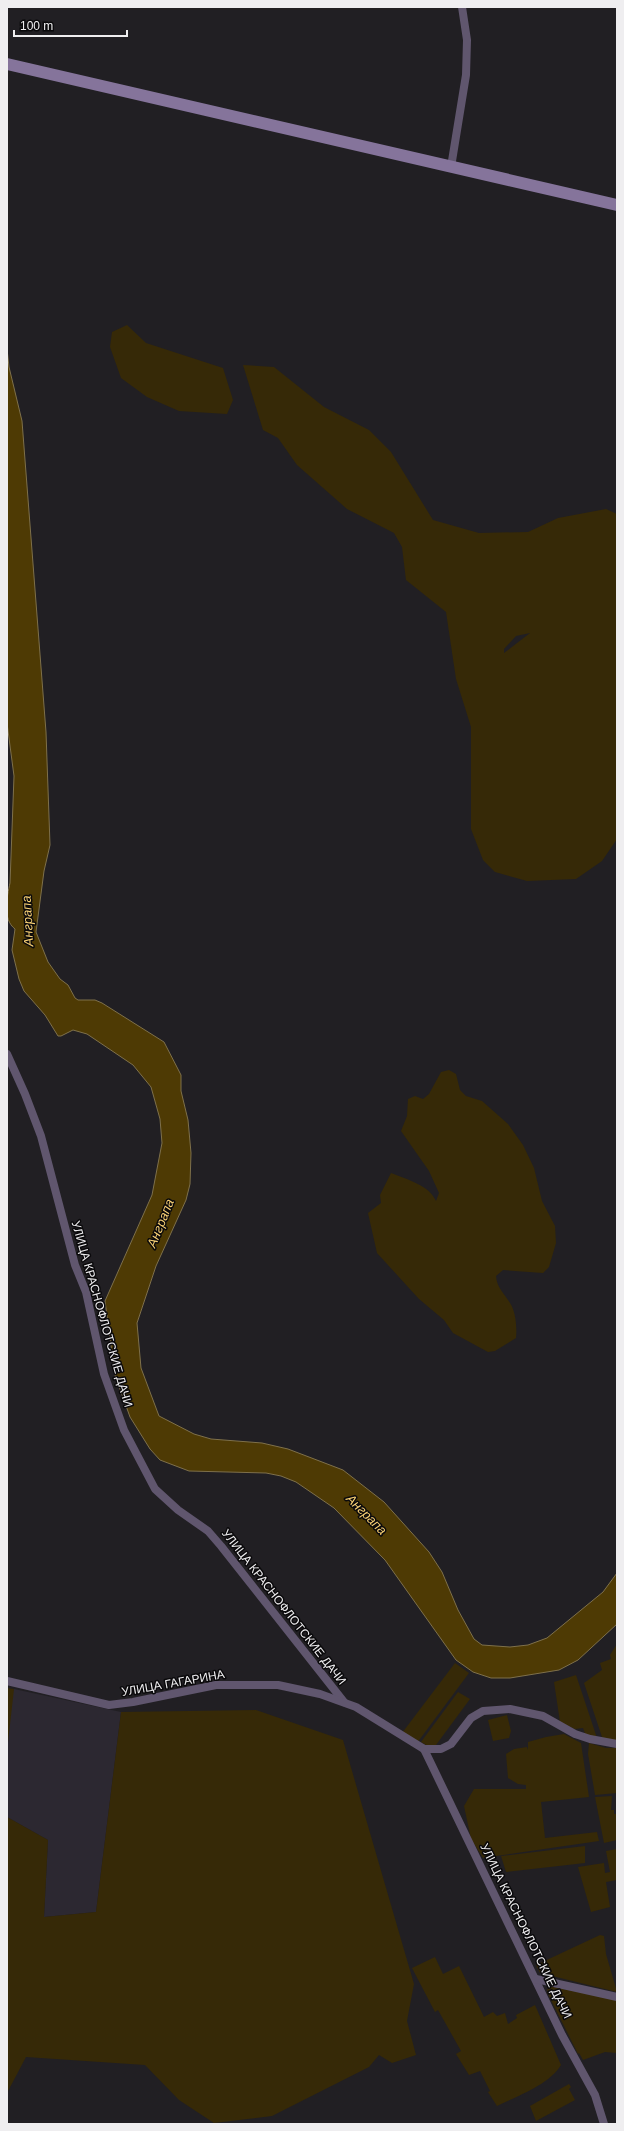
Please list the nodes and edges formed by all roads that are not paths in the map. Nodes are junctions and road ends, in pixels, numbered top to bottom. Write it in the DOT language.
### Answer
graph roads {
  1 [pos="462,7"];
  2 [pos="7,64"];
  3 [pos="451,167"];
  4 [pos="617,205"];
  5 [pos="7,1054"];
  6 [pos="7,1681"];
  7 [pos="344,1702"];
  8 [pos="617,1744"];
  9 [pos="424,1748"];
  10 [pos="536,1979"];
  11 [pos="617,1997"];
  12 [pos="604,2124"];
  1 -- 3 [label="street"];
  2 -- 3 [label="street"];
  3 -- 4 [label="street"];
  5 -- 7 [label="street, УЛИЦА КРАСНОФЛОТСКИЕ ДАЧИ"];
  6 -- 7 [label="street, УЛИЦА ГАГАРИНА"];
  7 -- 9 [label="street, УЛИЦА КРАСНОФЛОТСКИЕ ДАЧИ"];
  8 -- 9 [label="street, УЛИЦА КРАСНОФЛОТСКИЕ ДАЧИ"];
  9 -- 10 [label="street, УЛИЦА КРАСНОФЛОТСКИЕ ДАЧИ"];
  10 -- 11 [label="street"];
  10 -- 12 [label="street, УЛИЦА КРАСНОФЛОТСКИЕ ДАЧИ"];
}
